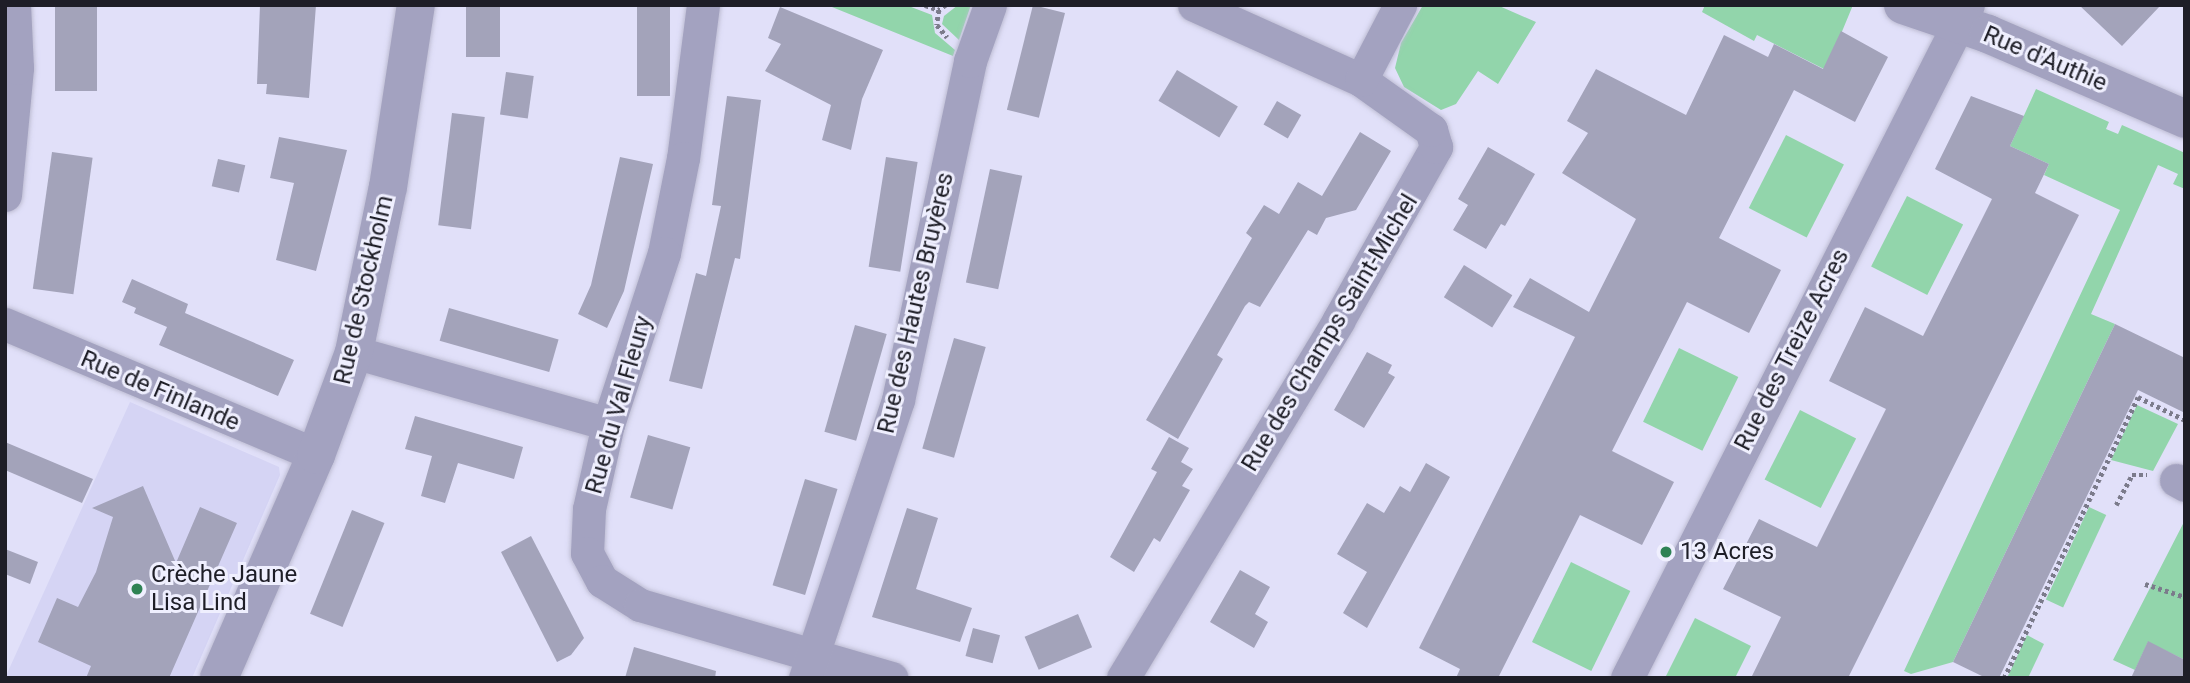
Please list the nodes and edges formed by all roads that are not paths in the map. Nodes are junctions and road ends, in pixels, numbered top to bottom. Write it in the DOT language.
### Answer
graph roads {
  1 [pos="14,5"];
  2 [pos="415,5"];
  3 [pos="703,5"];
  4 [pos="990,5"];
  5 [pos="1194,5"];
  6 [pos="1400,5"];
  7 [pos="1903,5"];
  8 [pos="1963,15"];
  9 [pos="1361,80"];
  10 [pos="2185,119"];
  11 [pos="5,195"];
  12 [pos="5,324"];
  13 [pos="354,352"];
  14 [pos="608,425"];
  15 [pos="316,455"];
  16 [pos="809,666"];
  17 [pos="219,678"];
  18 [pos="891,678"];
  19 [pos="1123,678"];
  20 [pos="1628,678"];
  1 -- 11 [label="street"];
  2 -- 13 [label="street, Rue de Stockholm"];
  3 -- 14 [label="street, Rue du Val Fleury"];
  4 -- 16 [label="street, Rue des Hautes Bruyères"];
  5 -- 9 [label="street, Rue des Champs Saint-Michel"];
  6 -- 9 [label="street"];
  7 -- 8 [label="street, Rue d'Authie"];
  8 -- 10 [label="street, Rue d'Authie"];
  8 -- 20 [label="street, Rue des Treize Acres"];
  9 -- 19 [label="street, Rue des Champs Saint-Michel"];
  12 -- 15 [label="street, Rue de Finlande"];
  13 -- 14 [label="street"];
  13 -- 15 [label="street, Rue de Stockholm"];
  14 -- 16 [label="street, Rue du Val Fleury"];
  15 -- 17 [label="street, Rue de Stockholm"];
  16 -- 18 [label="street"];
}
